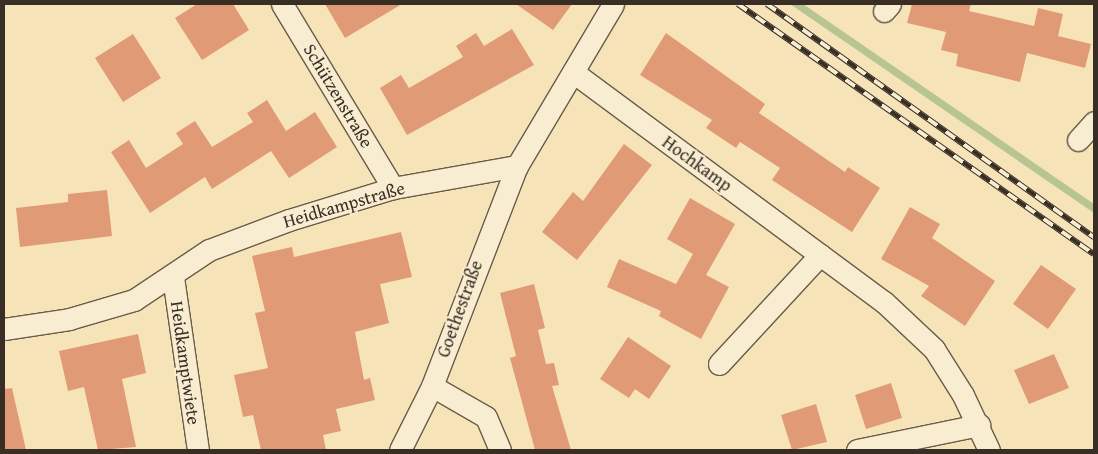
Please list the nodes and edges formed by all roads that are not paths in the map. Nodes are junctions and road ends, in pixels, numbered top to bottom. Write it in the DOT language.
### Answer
graph roads {
  1 [pos="282,4"];
  2 [pos="614,4"];
  3 [pos="573,72"];
  4 [pos="1094,122"];
  5 [pos="1078,140"];
  6 [pos="517,166"];
  7 [pos="393,188"];
  8 [pos="820,255"];
  9 [pos="173,277"];
  10 [pos="4,329"];
  11 [pos="719,364"];
  12 [pos="432,386"];
  13 [pos="978,425"];
  14 [pos="198,450"];
  15 [pos="400,450"];
  16 [pos="500,450"];
  17 [pos="857,450"];
  18 [pos="989,450"];
  1 -- 7 [label="street, Schützenstraße"];
  2 -- 3 [label="street"];
  3 -- 6 [label="street"];
  3 -- 8 [label="street, Hochkamp"];
  4 -- 5 [label="street"];
  6 -- 7 [label="street, Heidkampstraße"];
  6 -- 12 [label="street, Goethestraße"];
  7 -- 9 [label="street, Heidkampstraße"];
  8 -- 11 [label="street"];
  8 -- 13 [label="street, Hochkamp"];
  9 -- 10 [label="street, Heidkampstraße"];
  9 -- 14 [label="street, Heidkamptwiete"];
  12 -- 15 [label="street, Goethestraße"];
  12 -- 16 [label="street"];
  13 -- 17 [label="street"];
  13 -- 18 [label="street, Hochkamp"];
}
